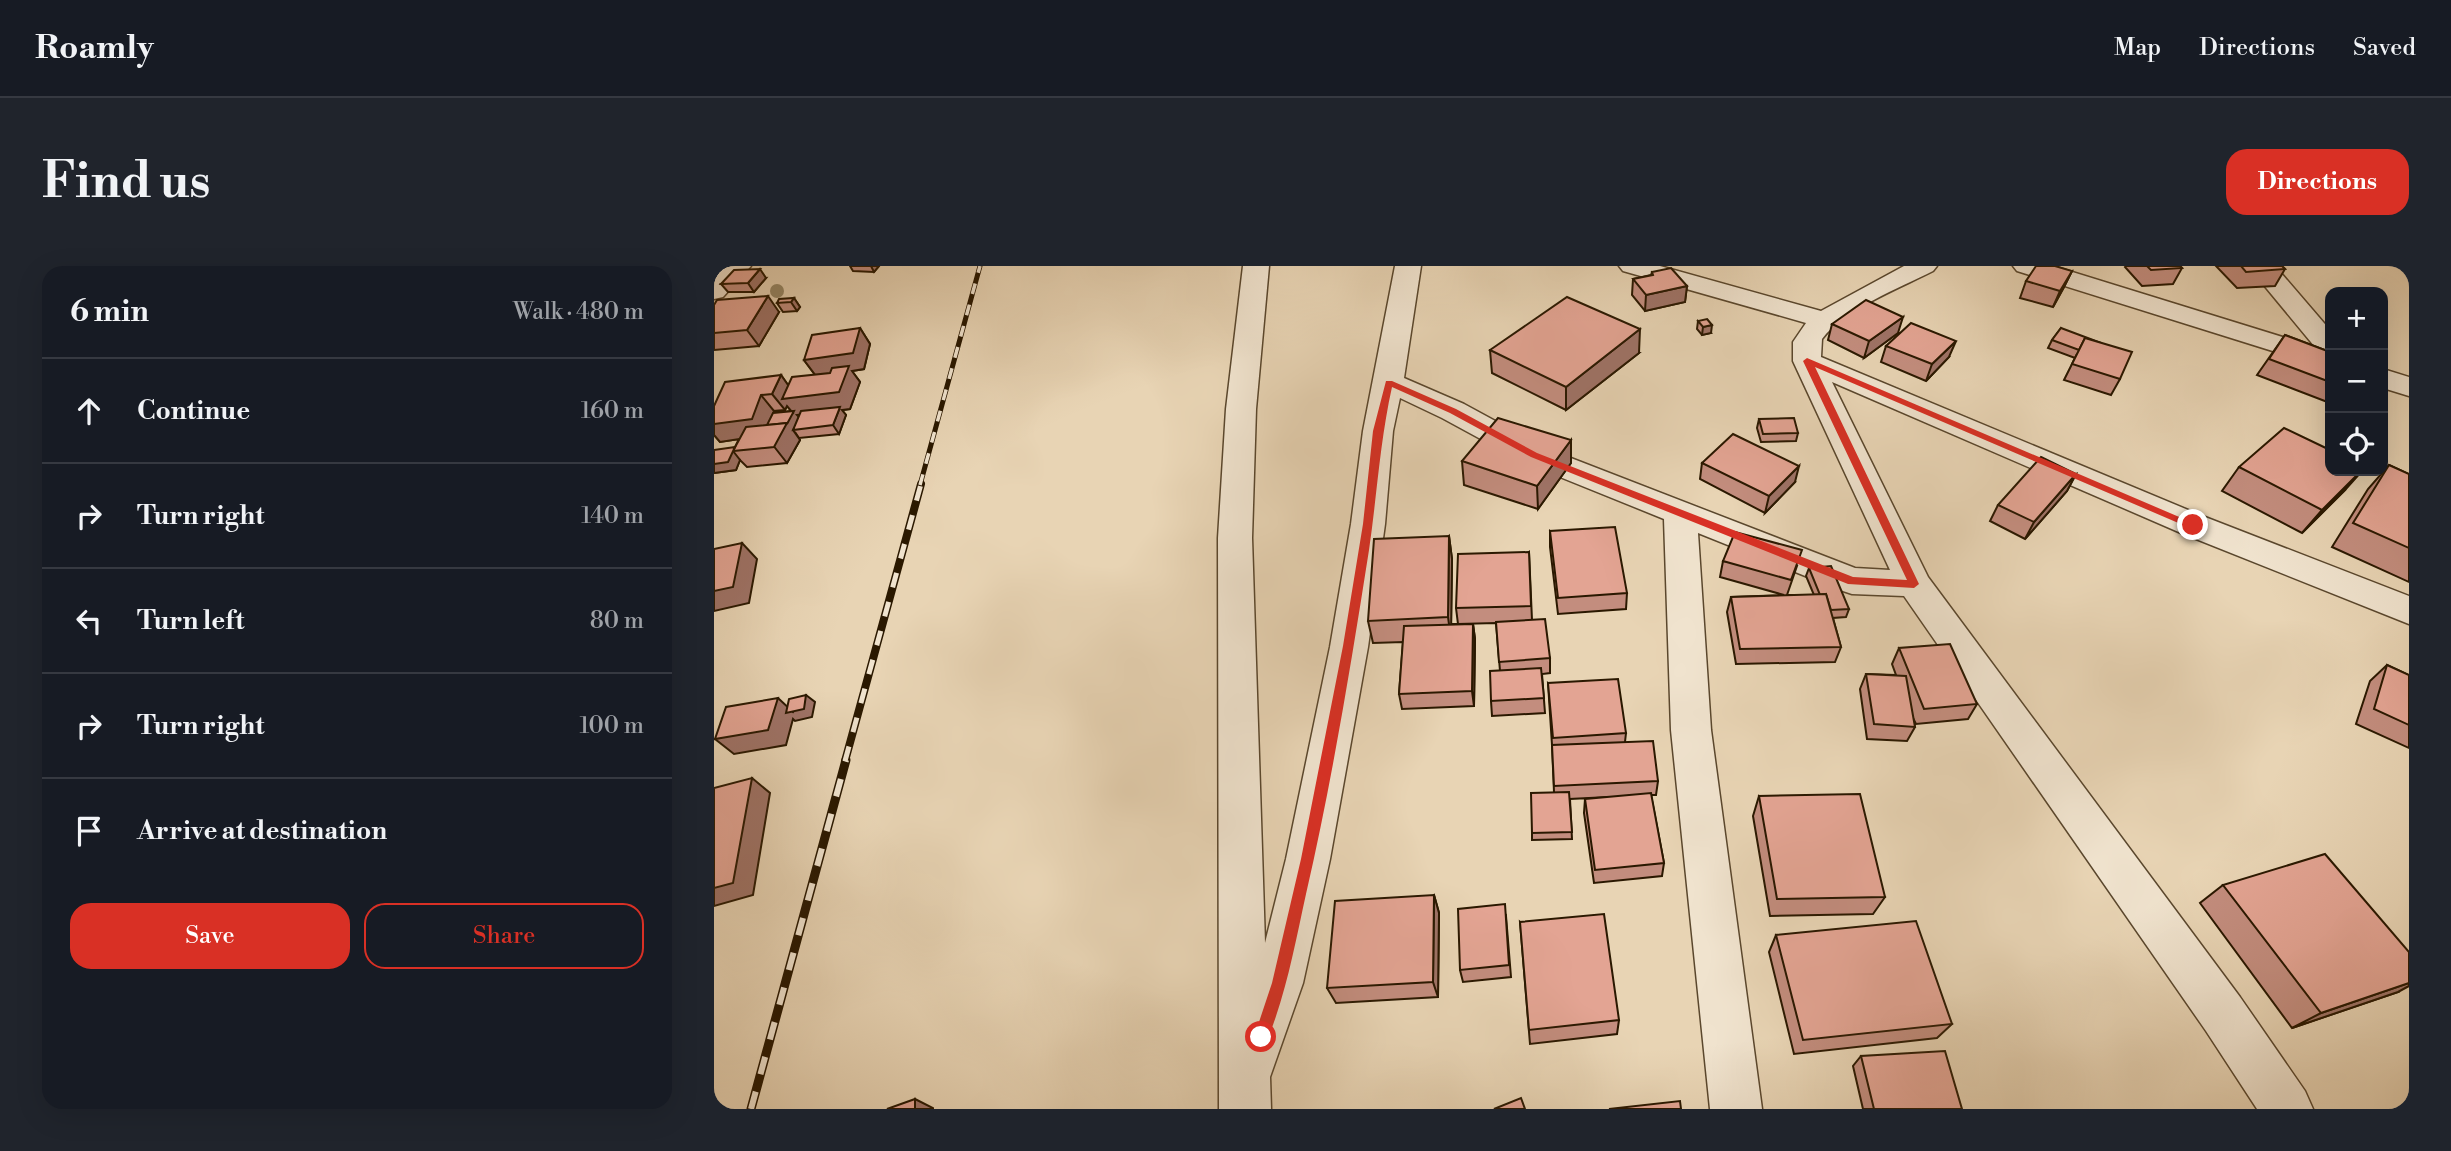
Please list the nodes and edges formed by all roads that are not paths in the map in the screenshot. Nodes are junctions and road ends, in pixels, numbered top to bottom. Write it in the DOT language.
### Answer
graph roads {
  1 [pos="738,266"];
  2 [pos="1255,266"];
  3 [pos="1408,266"];
  4 [pos="1632,266"];
  5 [pos="1924,266"];
  6 [pos="2026,266"];
  7 [pos="2261,266"];
  8 [pos="714,290"];
  9 [pos="1825,320"];
  10 [pos="2325,341"];
  11 [pos="2325,359"];
  12 [pos="1807,361"];
  13 [pos="2388,380"];
  14 [pos="1389,383"];
  15 [pos="2409,387"];
  16 [pos="1680,512"];
  17 [pos="1914,584"];
  18 [pos="2409,610"];
  19 [pos="1245,1093"];
  20 [pos="1736,1109"];
  21 [pos="2287,1109"];
  1 -- 8 [label="street"];
  2 -- 19 [label="street"];
  3 -- 14 [label="street"];
  4 -- 9 [label="street"];
  5 -- 9 [label="street"];
  6 -- 11 [label="street"];
  7 -- 10 [label="street"];
  9 -- 12 [label="street"];
  12 -- 17 [label="street"];
  12 -- 18 [label="street"];
  13 -- 15 [label="street"];
  14 -- 16 [label="street"];
  14 -- 19 [label="street"];
  16 -- 17 [label="street"];
  16 -- 20 [label="street"];
  17 -- 21 [label="street"];
}
